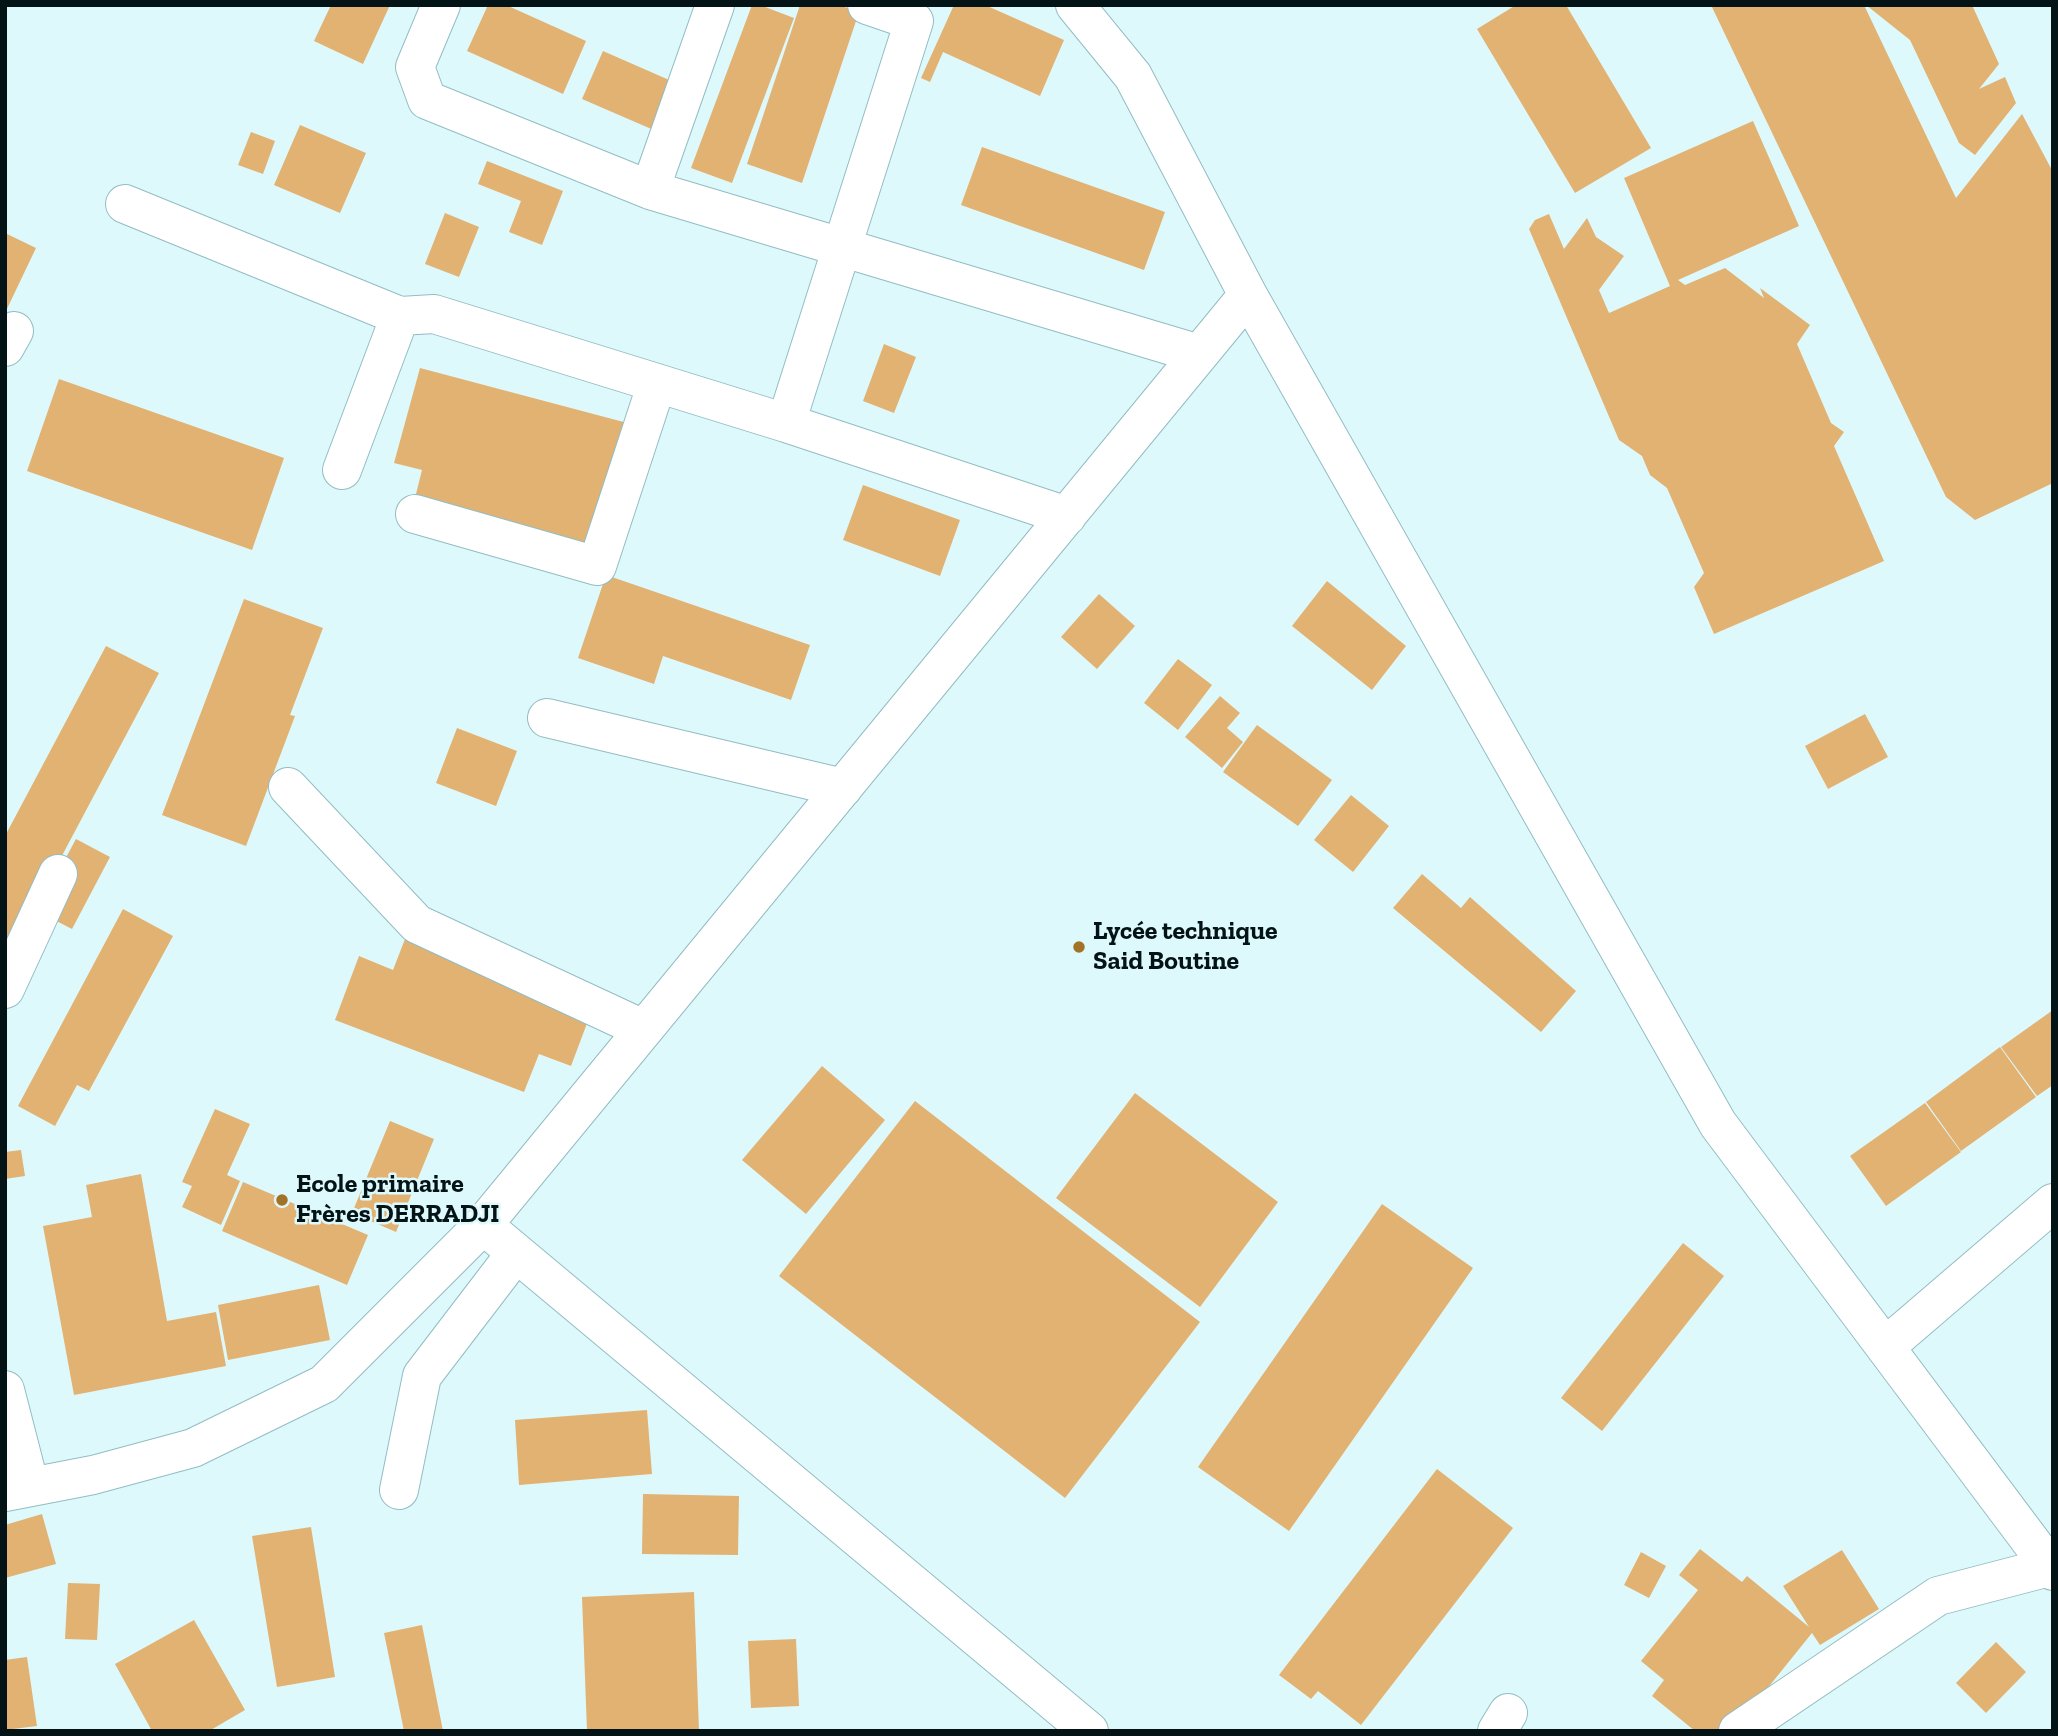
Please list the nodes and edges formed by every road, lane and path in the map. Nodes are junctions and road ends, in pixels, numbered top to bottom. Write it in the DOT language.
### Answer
graph roads {
  1 [pos="441,5"];
  2 [pos="715,5"];
  3 [pos="867,5"];
  4 [pos="1075,5"];
  5 [pos="650,190"];
  6 [pos="125,204"];
  7 [pos="844,247"];
  8 [pos="1248,295"];
  9 [pos="400,316"];
  10 [pos="1199,354"];
  11 [pos="657,383"];
  12 [pos="786,423"];
  13 [pos="342,470"];
  14 [pos="415,514"];
  15 [pos="1067,516"];
  16 [pos="547,718"];
  17 [pos="288,787"];
  18 [pos="843,788"];
  19 [pos="58,874"];
  20 [pos="5,989"];
  21 [pos="643,1029"];
  22 [pos="2053,1202"];
  23 [pos="483,1225"];
  24 [pos="516,1252"];
  25 [pos="1885,1347"];
  26 [pos="5,1390"];
  27 [pos="18,1489"];
  28 [pos="399,1490"];
  29 [pos="2051,1569"];
  30 [pos="1089,1731"];
  31 [pos="1738,1731"];
  1 -- 5 [label="street"];
  2 -- 5 [label="street"];
  3 -- 7 [label="street"];
  4 -- 8 [label="street"];
  5 -- 7 [label="street"];
  6 -- 9 [label="street"];
  7 -- 10 [label="street"];
  7 -- 12 [label="street"];
  8 -- 10 [label="street"];
  8 -- 25 [label="street"];
  9 -- 11 [label="street"];
  9 -- 13 [label="street"];
  10 -- 15 [label="street"];
  11 -- 12 [label="street"];
  11 -- 14 [label="street"];
  12 -- 15 [label="street"];
  15 -- 18 [label="street"];
  16 -- 18 [label="street"];
  17 -- 21 [label="street"];
  18 -- 21 [label="street"];
  19 -- 20 [label="street"];
  21 -- 23 [label="street"];
  22 -- 25 [label="street"];
  23 -- 24 [label="street"];
  23 -- 27 [label="street"];
  24 -- 28 [label="street"];
  24 -- 30 [label="street"];
  25 -- 29 [label="street"];
  26 -- 27 [label="street"];
  29 -- 31 [label="street"];
}
